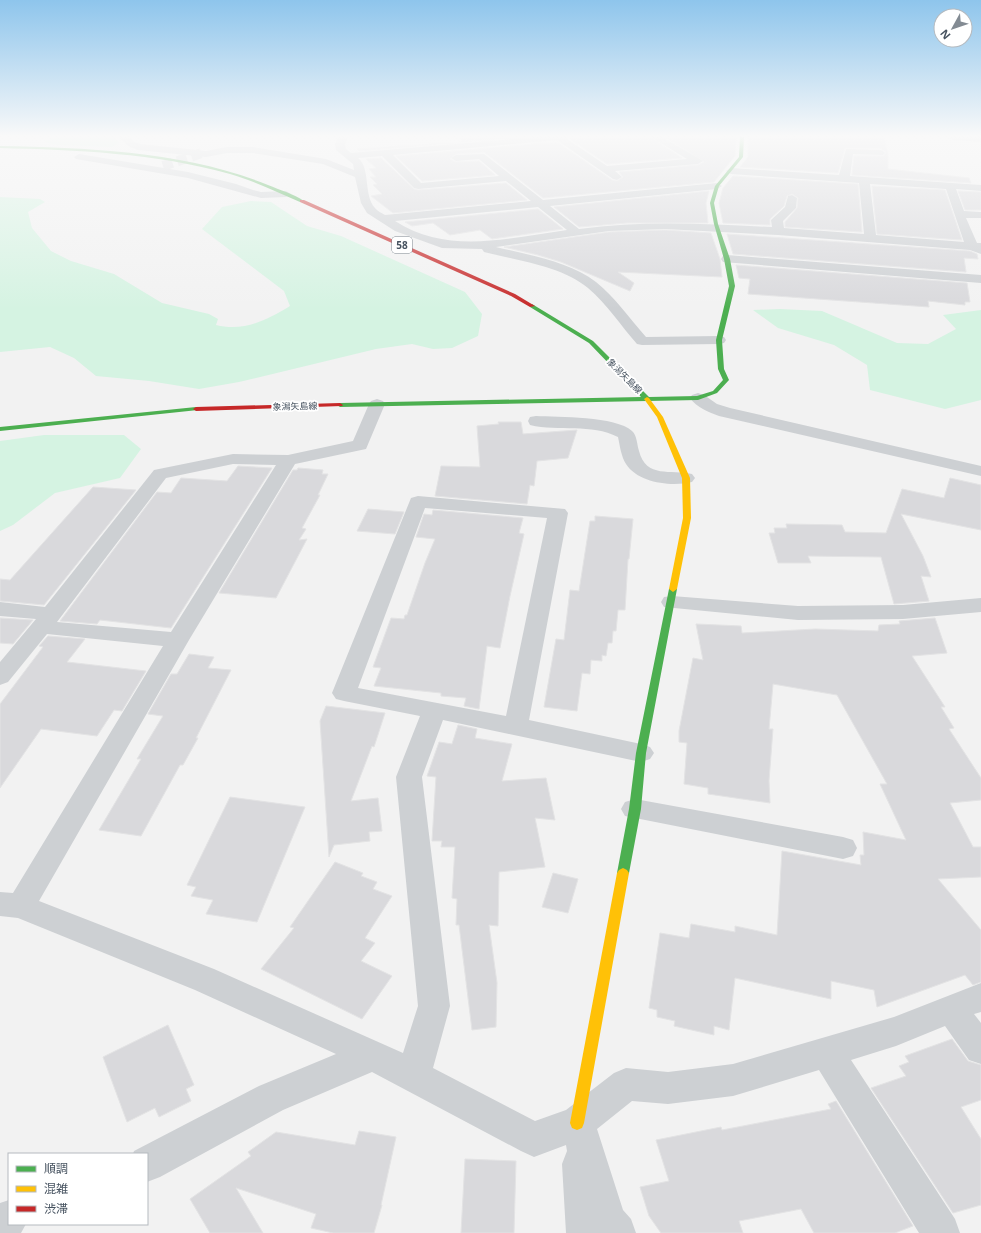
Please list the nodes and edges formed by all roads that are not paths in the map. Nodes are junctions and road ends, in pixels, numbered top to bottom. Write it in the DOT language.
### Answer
graph roads {
  1 [pos="258,195"];
  2 [pos="273,195"];
  3 [pos="287,195"];
  4 [pos="364,195"];
  5 [pos="529,195"];
  6 [pos="626,195"];
  7 [pos="714,195"];
  8 [pos="865,195"];
  9 [pos="953,195"];
  10 [pos="792,198"];
  11 [pos="539,203"];
  12 [pos="959,214"];
  13 [pos="981,215"];
  14 [pos="382,219"];
  15 [pos="717,228"];
  16 [pos="778,231"];
  17 [pos="576,232"];
  18 [pos="870,239"];
  19 [pos="478,246"];
  20 [pos="978,247"];
  21 [pos="727,259"];
  22 [pos="981,279"];
  23 [pos="719,340"];
  24 [pos="698,398"];
  25 [pos="647,399"];
  26 [pos="377,404"];
  27 [pos="536,421"];
  28 [pos="0,429"];
  29 [pos="288,460"];
  30 [pos="981,470"];
  31 [pos="686,478"];
  32 [pos="672,602"];
  33 [pos="981,605"];
  34 [pos="0,609"];
  35 [pos="46,621"];
  36 [pos="178,640"];
  37 [pos="0,677"];
  38 [pos="435,710"];
  39 [pos="516,726"];
  40 [pos="641,753"];
  41 [pos="635,809"];
  42 [pos="843,848"];
  43 [pos="10,905"];
  44 [pos="981,997"];
  45 [pos="951,1009"];
  46 [pos="981,1049"];
  47 [pos="827,1052"];
  48 [pos="373,1055"];
  49 [pos="414,1075"];
  50 [pos="577,1123"];
  51 [pos="148,1163"];
  52 [pos="585,1233"];
  53 [pos="617,1233"];
  54 [pos="941,1233"];
  1 -- 2 [label="street"];
  3 -- 25 [label="main road, 象潟矢島線 / 58"];
  4 -- 14 [label="street"];
  5 -- 11 [label="street"];
  6 -- 11 [label="street"];
  7 -- 15 [label="main road"];
  8 -- 18 [label="street"];
  9 -- 12 [label="street"];
  10 -- 16 [label="street"];
  11 -- 14 [label="street"];
  11 -- 17 [label="street"];
  12 -- 13 [label="street"];
  12 -- 20 [label="street"];
  14 -- 19 [label="street"];
  15 -- 16 [label="street"];
  15 -- 17 [label="street"];
  15 -- 21 [label="main road"];
  16 -- 18 [label="street"];
  17 -- 19 [label="street"];
  18 -- 20 [label="street"];
  19 -- 23 [label="street"];
  21 -- 22 [label="street"];
  21 -- 23 [label="main road"];
  23 -- 24 [label="main road"];
  24 -- 25 [label="main road"];
  24 -- 30 [label="street"];
  25 -- 26 [label="main road, 象潟矢島線"];
  25 -- 31 [label="main road"];
  26 -- 28 [label="main road, 象潟矢島線"];
  26 -- 29 [label="street"];
  27 -- 31 [label="street"];
  29 -- 35 [label="street"];
  29 -- 36 [label="street"];
  31 -- 32 [label="main road"];
  32 -- 33 [label="street"];
  32 -- 40 [label="main road"];
  34 -- 35 [label="street"];
  35 -- 36 [label="street"];
  35 -- 37 [label="street"];
  36 -- 43 [label="street"];
  38 -- 39 [label="street"];
  38 -- 39 [label="street"];
  38 -- 49 [label="street"];
  39 -- 40 [label="street"];
  40 -- 41 [label="main road"];
  41 -- 42 [label="street"];
  41 -- 50 [label="main road"];
  43 -- 48 [label="street"];
  44 -- 45 [label="street"];
  45 -- 46 [label="street"];
  45 -- 47 [label="street"];
  47 -- 50 [label="street"];
  47 -- 54 [label="street"];
  48 -- 49 [label="street"];
  48 -- 51 [label="street"];
  49 -- 50 [label="street"];
  50 -- 52 [label="street"];
  50 -- 53 [label="street"];
}
